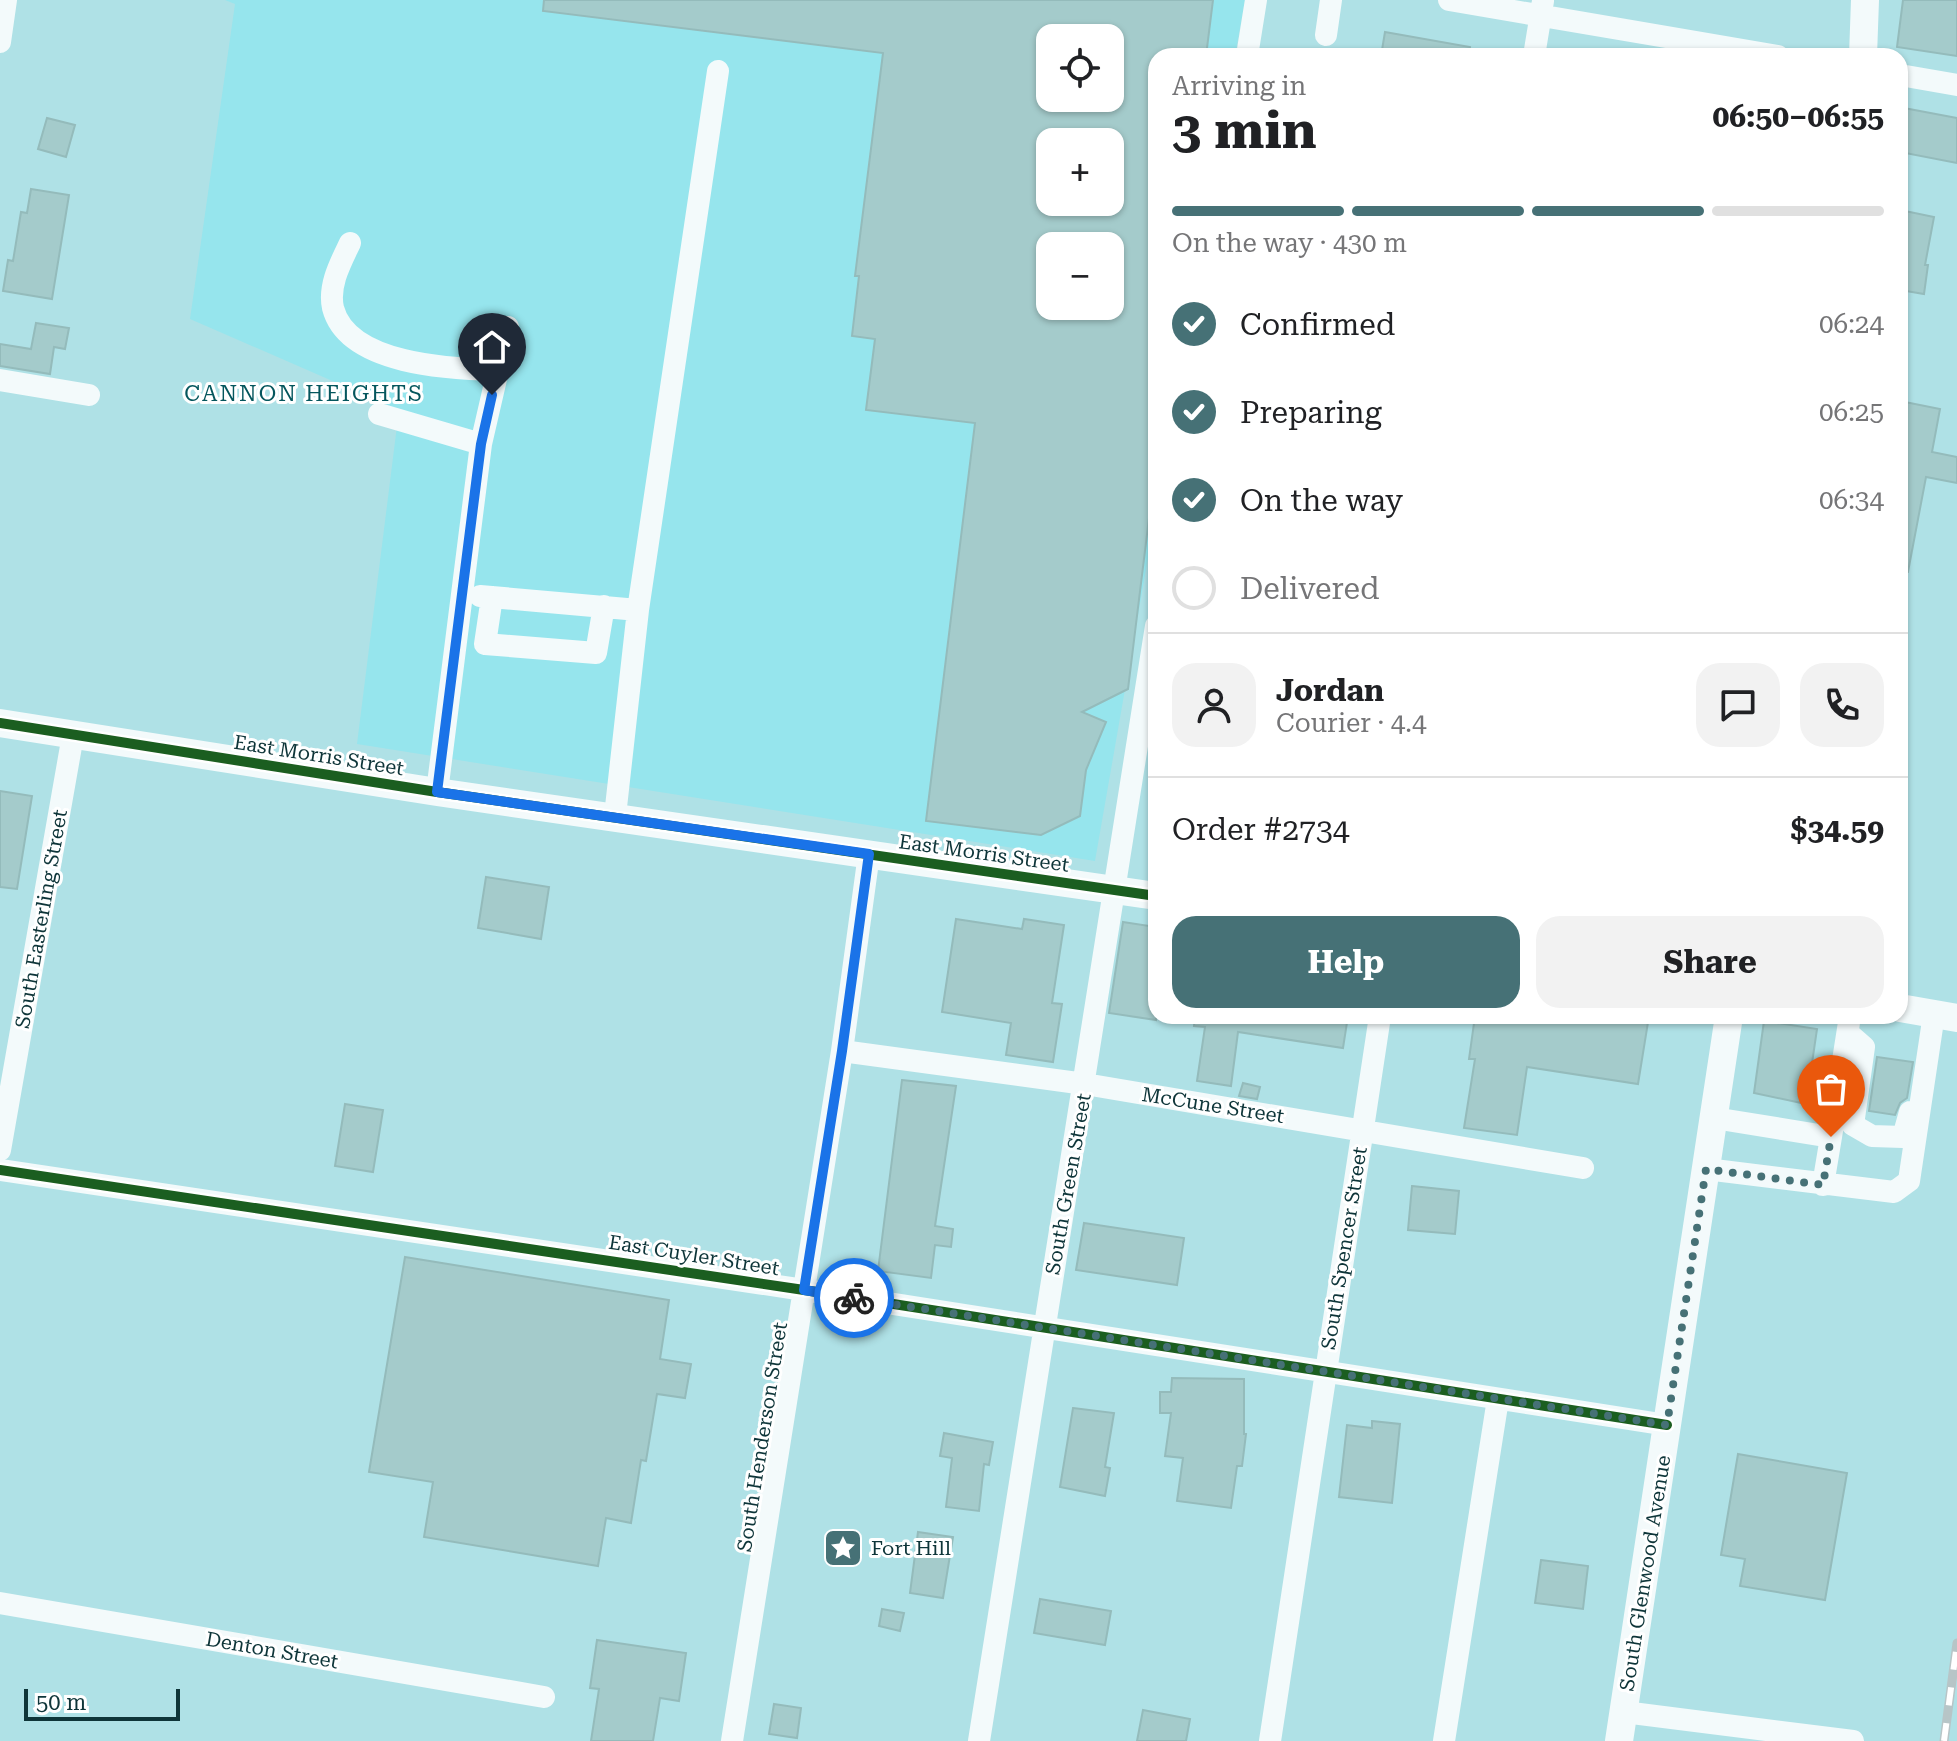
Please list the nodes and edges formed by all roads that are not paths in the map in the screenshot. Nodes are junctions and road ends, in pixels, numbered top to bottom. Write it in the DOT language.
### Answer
graph roads {
  1 [pos="6,0"];
  2 [pos="1256,0"];
  3 [pos="1331,0"];
  4 [pos="1449,0"];
  5 [pos="1865,0"];
  6 [pos="1542,7"];
  7 [pos="1326,35"];
  8 [pos="0,42"];
  9 [pos="1248,48"];
  10 [pos="1535,48"];
  11 [pos="1739,48"];
  12 [pos="1863,48"];
  13 [pos="718,71"];
  14 [pos="1908,76"];
  15 [pos="1957,85"];
  16 [pos="350,243"];
  17 [pos="508,327"];
  18 [pos="498,370"];
  19 [pos="0,380"];
  20 [pos="89,395"];
  21 [pos="379,414"];
  22 [pos="481,444"];
  23 [pos="462,594"];
  24 [pos="492,597"];
  25 [pos="604,606"];
  26 [pos="638,610"];
  27 [pos="1148,676"];
  28 [pos="0,723"];
  29 [pos="73,735"];
  30 [pos="437,792"];
  31 [pos="615,816"];
  32 [pos="869,854"];
  33 [pos="1114,890"];
  34 [pos="1148,895"];
  35 [pos="1908,1011"];
  36 [pos="1379,1024"];
  37 [pos="1728,1024"];
  38 [pos="1940,1024"];
  39 [pos="1849,1025"];
  40 [pos="842,1051"];
  41 [pos="1085,1084"];
  42 [pos="1714,1118"];
  43 [pos="1362,1129"];
  44 [pos="1831,1137"];
  45 [pos="0,1150"];
  46 [pos="1583,1168"];
  47 [pos="1706,1169"];
  48 [pos="0,1170"];
  49 [pos="1823,1185"];
  50 [pos="804,1290"];
  51 [pos="1043,1328"];
  52 [pos="1325,1373"];
  53 [pos="1498,1399"];
  54 [pos="1667,1425"];
  55 [pos="0,1603"];
  56 [pos="544,1697"];
  57 [pos="1624,1707"];
  58 [pos="732,1741"];
  59 [pos="979,1741"];
  60 [pos="1270,1741"];
  61 [pos="1444,1741"];
  62 [pos="1619,1741"];
  63 [pos="1853,1741"];
  1 -- 8 [label="street"];
  2 -- 9 [label="street"];
  3 -- 7 [label="street"];
  4 -- 6 [label="street"];
  5 -- 12 [label="main road"];
  6 -- 10 [label="street"];
  6 -- 11 [label="street"];
  13 -- 26 [label="street"];
  14 -- 15 [label="street"];
  16 -- 18 [label="street"];
  17 -- 18 [label="street"];
  18 -- 22 [label="street"];
  19 -- 20 [label="street"];
  21 -- 22 [label="street"];
  22 -- 23 [label="street"];
  23 -- 24 [label="street"];
  23 -- 30 [label="street"];
  24 -- 25 [label="street"];
  24 -- 25 [label="street"];
  25 -- 26 [label="street"];
  26 -- 31 [label="street"];
  27 -- 33 [label="street, South Green Street"];
  28 -- 29 [label="main road, East Morris Street"];
  29 -- 30 [label="main road, East Morris Street"];
  29 -- 45 [label="street, South Easterling Street"];
  30 -- 31 [label="main road, East Morris Street"];
  31 -- 32 [label="main road, East Morris Street"];
  32 -- 33 [label="main road, East Morris Street"];
  32 -- 40 [label="street, South Henderson Street"];
  33 -- 34 [label="main road, East Morris Street"];
  33 -- 41 [label="street, South Green Street"];
  35 -- 38 [label="main road"];
  36 -- 43 [label="street, South Spencer Street"];
  37 -- 42 [label="main road, South Glenwood Avenue"];
  38 -- 39 [label="street"];
  38 -- 49 [label="street"];
  39 -- 44 [label="street"];
  40 -- 41 [label="street, McCune Street"];
  40 -- 50 [label="street, South Henderson Street"];
  41 -- 43 [label="street, McCune Street"];
  41 -- 51 [label="street, South Green Street"];
  42 -- 44 [label="street"];
  42 -- 47 [label="main road, South Glenwood Avenue"];
  43 -- 46 [label="street, McCune Street"];
  43 -- 52 [label="street, South Spencer Street"];
  44 -- 49 [label="street"];
  47 -- 49 [label="street"];
  47 -- 54 [label="main road, South Glenwood Avenue"];
  48 -- 50 [label="street, East Cuyler Street"];
  50 -- 51 [label="street, East Cuyler Street"];
  50 -- 58 [label="street, South Henderson Street"];
  51 -- 52 [label="street, East Cuyler Street"];
  51 -- 59 [label="street, South Green Street"];
  52 -- 53 [label="street, East Cuyler Street"];
  52 -- 60 [label="street, South Spencer Street"];
  53 -- 54 [label="street, East Cuyler Street"];
  53 -- 61 [label="street"];
  54 -- 57 [label="main road, South Glenwood Avenue"];
  55 -- 56 [label="street, Denton Street"];
  57 -- 62 [label="main road, South Glenwood Avenue"];
  57 -- 63 [label="street"];
}
